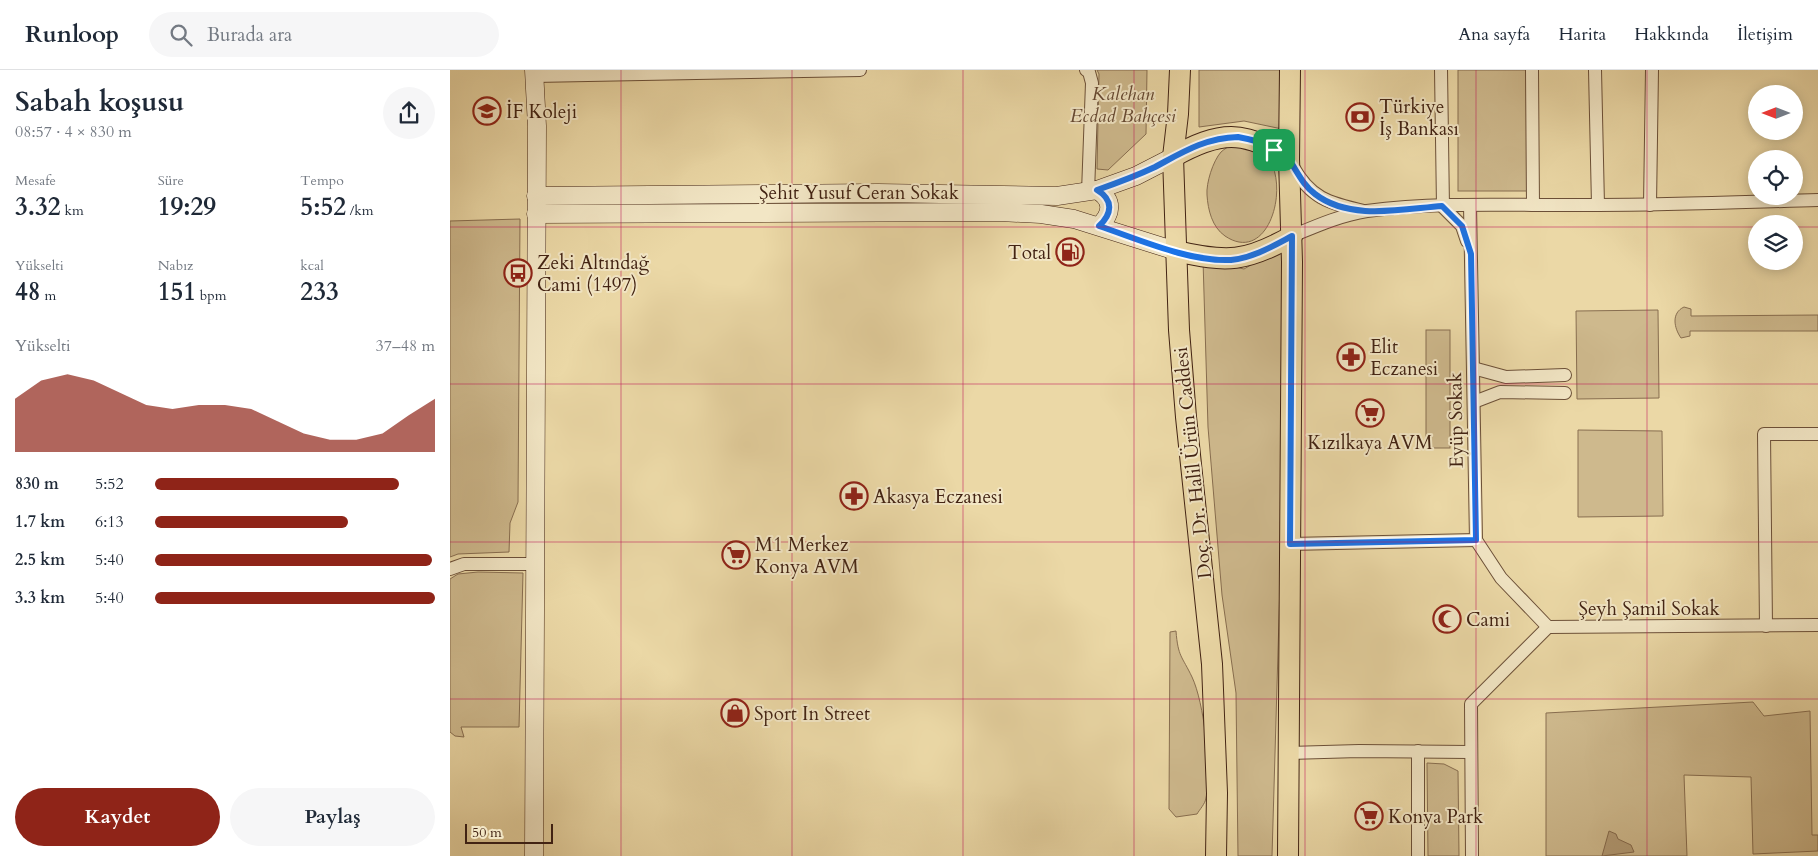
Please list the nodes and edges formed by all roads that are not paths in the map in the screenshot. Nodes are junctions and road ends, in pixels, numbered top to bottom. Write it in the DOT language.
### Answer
graph roads {
  1 [pos="860,70"];
  2 [pos="1086,70"];
  3 [pos="1180,70"];
  4 [pos="1290,70"];
  5 [pos="1441,70"];
  6 [pos="1532,70"];
  7 [pos="1595,70"];
  8 [pos="1652,70"];
  9 [pos="534,73"];
  10 [pos="1173,157"];
  11 [pos="1289,159"];
  12 [pos="1093,191"];
  13 [pos="536,196"];
  14 [pos="1818,200"];
  15 [pos="1470,205"];
  16 [pos="1650,205"];
  17 [pos="1442,206"];
  18 [pos="1533,206"];
  19 [pos="1598,206"];
  20 [pos="1366,212"];
  21 [pos="536,214"];
  22 [pos="1099,226"];
  23 [pos="1292,236"];
  24 [pos="1176,251"];
  25 [pos="1471,254"];
  26 [pos="1473,368"];
  27 [pos="1565,375"];
  28 [pos="1565,393"];
  29 [pos="1474,402"];
  30 [pos="1818,434"];
  31 [pos="1476,540"];
  32 [pos="1290,544"];
  33 [pos="534,564"];
  34 [pos="450,569"];
  35 [pos="1818,625"];
  36 [pos="1766,626"];
  37 [pos="1548,627"];
  38 [pos="1418,752"];
  39 [pos="1470,752"];
  40 [pos="1289,753"];
  41 [pos="534,856"];
  42 [pos="1216,856"];
  43 [pos="1288,856"];
  44 [pos="1418,856"];
  45 [pos="1472,856"];
  1 -- 9 [label="street"];
  2 -- 12 [label="street"];
  3 -- 10 [label="main road, Doç. Dr. Halil Ürün Caddesi"];
  4 -- 11 [label="main road"];
  5 -- 17 [label="street"];
  6 -- 18 [label="street"];
  7 -- 19 [label="street"];
  8 -- 16 [label="street"];
  9 -- 13 [label="street"];
  10 -- 11 [label="main road"];
  10 -- 12 [label="street, Şehit Yusuf Ceran Sokak"];
  10 -- 24 [label="main road, Doç. Dr. Halil Ürün Caddesi"];
  11 -- 20 [label="street"];
  11 -- 23 [label="main road"];
  12 -- 13 [label="street, Şehit Yusuf Ceran Sokak"];
  12 -- 22 [label="street"];
  13 -- 21 [label="street"];
  14 -- 16 [label="street"];
  15 -- 17 [label="street"];
  15 -- 18 [label="street"];
  15 -- 25 [label="street, Eyüp Sokak"];
  16 -- 19 [label="street"];
  17 -- 20 [label="street"];
  17 -- 25 [label="street"];
  18 -- 19 [label="street"];
  20 -- 23 [label="street"];
  21 -- 22 [label="street, Şehit Yusuf Ceran Sokak"];
  21 -- 33 [label="street"];
  22 -- 24 [label="street, Şehit Yusuf Ceran Sokak"];
  23 -- 24 [label="main road"];
  23 -- 32 [label="main road"];
  24 -- 42 [label="main road, Doç. Dr. Halil Ürün Caddesi"];
  25 -- 26 [label="street, Eyüp Sokak"];
  26 -- 27 [label="street"];
  26 -- 29 [label="street, Eyüp Sokak"];
  28 -- 29 [label="street"];
  29 -- 31 [label="street, Eyüp Sokak"];
  30 -- 36 [label="street"];
  31 -- 32 [label="street"];
  31 -- 37 [label="street"];
  32 -- 40 [label="main road"];
  33 -- 34 [label="street"];
  33 -- 41 [label="street"];
  35 -- 36 [label="street, Şeyh Şamil Sokak"];
  36 -- 37 [label="street, Şeyh Şamil Sokak"];
  37 -- 39 [label="street"];
  38 -- 39 [label="street"];
  38 -- 40 [label="street"];
  38 -- 44 [label="street"];
  39 -- 45 [label="street"];
  40 -- 43 [label="main road"];
}
